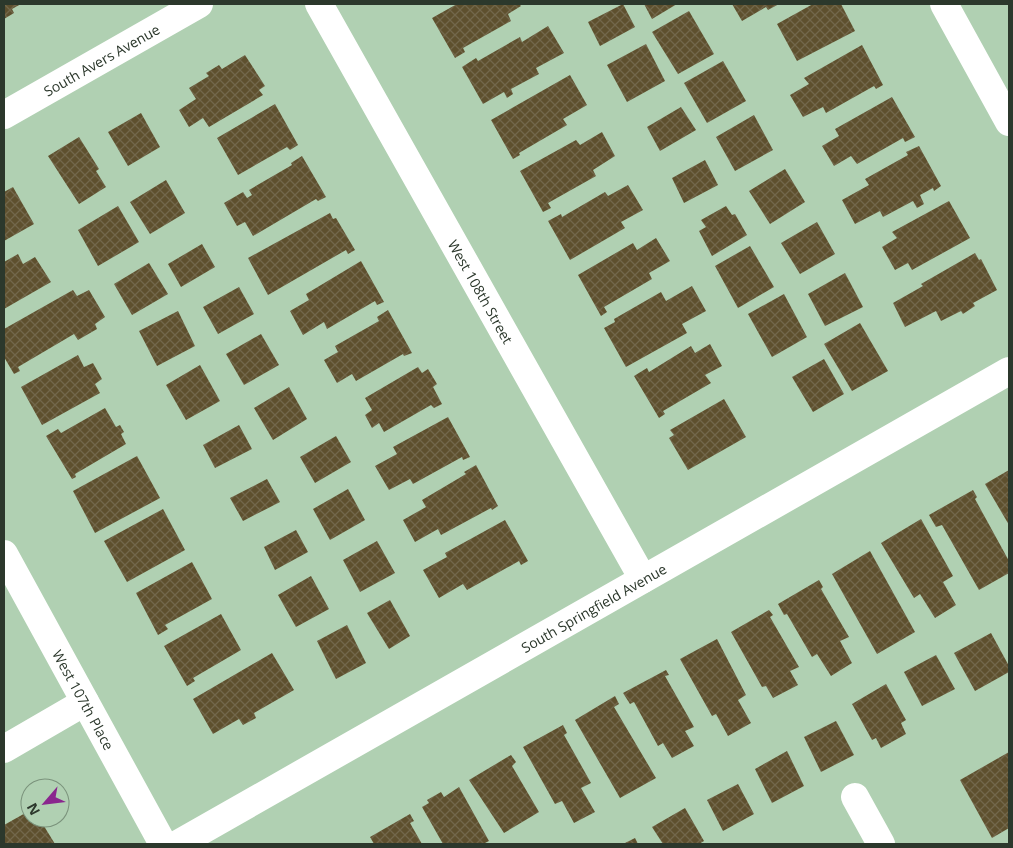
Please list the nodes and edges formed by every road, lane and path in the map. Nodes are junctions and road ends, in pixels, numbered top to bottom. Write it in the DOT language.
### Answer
graph roads {
  1 [pos="199,4"];
  2 [pos="319,4"];
  3 [pos="944,4"];
  4 [pos="4,115"];
  5 [pos="1009,122"];
  6 [pos="1009,371"];
  7 [pos="4,554"];
  8 [pos="643,580"];
  9 [pos="85,702"];
  10 [pos="4,749"];
  11 [pos="855,797"];
  12 [pos="163,844"];
  13 [pos="178,844"];
  14 [pos="881,844"];
  1 -- 4 [label="street, South Avers Avenue"];
  2 -- 8 [label="street, West 108th Street"];
  3 -- 5 [label="street"];
  6 -- 8 [label="street, South Springfield Avenue"];
  7 -- 9 [label="street, West 107th Place"];
  8 -- 13 [label="street, South Springfield Avenue"];
  9 -- 10 [label="street"];
  9 -- 12 [label="street, West 107th Place"];
  11 -- 14 [label="street"];
}
